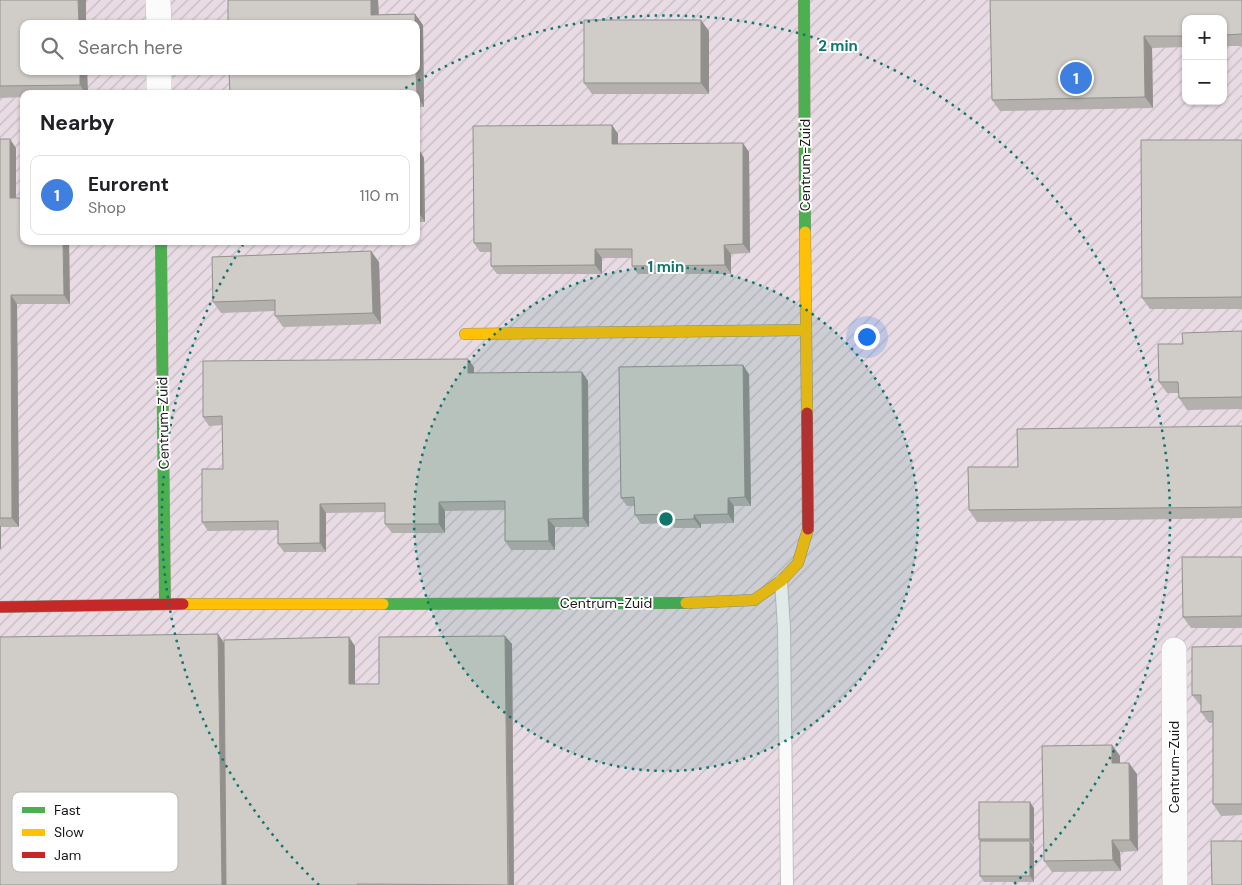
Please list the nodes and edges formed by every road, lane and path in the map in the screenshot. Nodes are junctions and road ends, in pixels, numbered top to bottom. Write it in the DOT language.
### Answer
graph roads {
  1 [pos="158,0"];
  2 [pos="804,0"];
  3 [pos="159,20"];
  4 [pos="159,75"];
  5 [pos="160,90"];
  6 [pos="161,245"];
  7 [pos="806,330"];
  8 [pos="465,334"];
  9 [pos="781,581"];
  10 [pos="165,604"];
  11 [pos="0,606"];
  12 [pos="1174,650"];
  13 [pos="787,885"];
  14 [pos="1175,885"];
  1 -- 3 [label="street"];
  2 -- 7 [label="street, Centrum-Zuid"];
  4 -- 5 [label="street"];
  6 -- 10 [label="street, Centrum-Zuid"];
  7 -- 8 [label="street"];
  7 -- 9 [label="street, Centrum-Zuid"];
  9 -- 10 [label="street, Centrum-Zuid"];
  9 -- 13 [label="lane"];
  10 -- 11 [label="street, Centrum-Zuid"];
  12 -- 14 [label="street, Centrum-Zuid"];
}
